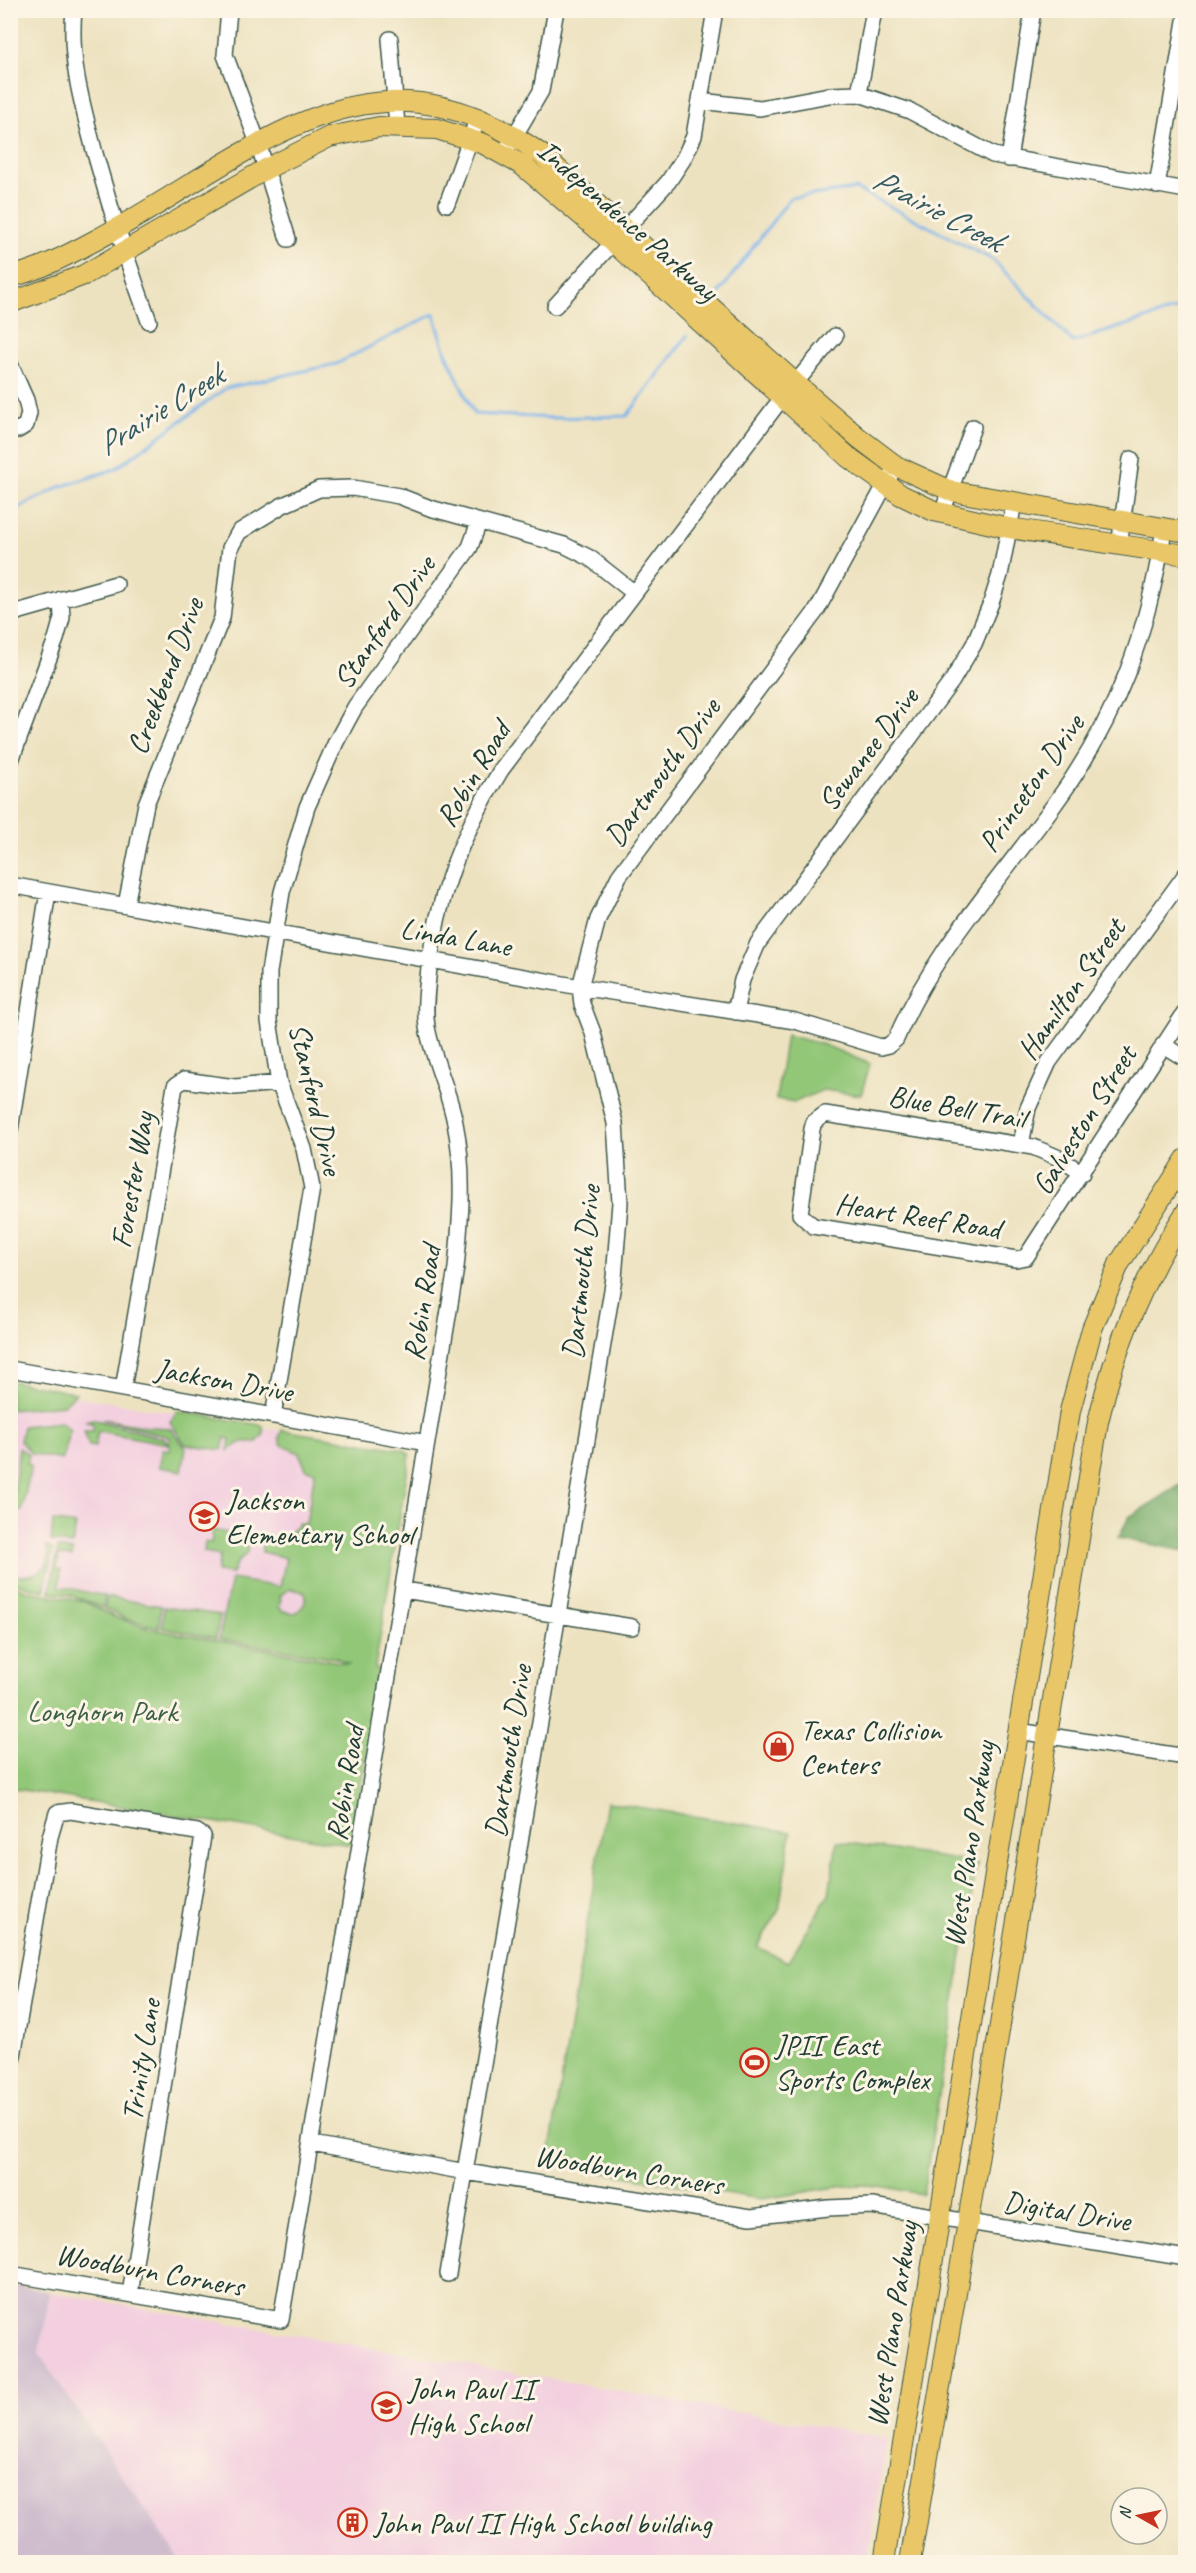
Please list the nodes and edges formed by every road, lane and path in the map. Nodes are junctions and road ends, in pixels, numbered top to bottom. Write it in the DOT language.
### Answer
graph roads {
  1 [pos="74,10"];
  2 [pos="230,10"];
  3 [pos="556,10"];
  4 [pos="715,10"];
  5 [pos="874,10"];
  6 [pos="1033,10"];
  7 [pos="1185,15"];
  8 [pos="390,39"];
  9 [pos="859,94"];
  10 [pos="396,101"];
  11 [pos="701,102"];
  12 [pos="478,117"];
  13 [pos="397,126"];
  14 [pos="516,136"];
  15 [pos="470,139"];
  16 [pos="258,142"];
  17 [pos="503,154"];
  18 [pos="1009,159"];
  19 [pos="266,169"];
  20 [pos="1157,186"];
  21 [pos="1185,190"];
  22 [pos="447,204"];
  23 [pos="116,230"];
  24 [pos="619,235"];
  25 [pos="288,239"];
  26 [pos="124,253"];
  27 [pos="10,277"];
  28 [pos="10,303"];
  29 [pos="555,306"];
  30 [pos="149,321"];
  31 [pos="835,336"];
  32 [pos="10,364"];
  33 [pos="789,390"];
  34 [pos="15,392"];
  35 [pos="973,427"];
  36 [pos="10,429"];
  37 [pos="1131,459"];
  38 [pos="896,466"];
  39 [pos="885,486"];
  40 [pos="951,491"];
  41 [pos="1014,503"];
  42 [pos="942,513"];
  43 [pos="1123,521"];
  44 [pos="479,522"];
  45 [pos="1009,528"];
  46 [pos="1164,529"];
  47 [pos="1185,532"];
  48 [pos="1119,546"];
  49 [pos="1161,551"];
  50 [pos="1185,555"];
  51 [pos="116,584"];
  52 [pos="633,592"];
  53 [pos="61,599"];
  54 [pos="10,614"];
  55 [pos="10,763"];
  56 [pos="1185,874"];
  57 [pos="10,885"];
  58 [pos="48,892"];
  59 [pos="126,905"];
  60 [pos="275,933"];
  61 [pos="430,960"];
  62 [pos="580,987"];
  63 [pos="1185,1011"];
  64 [pos="735,1012"];
  65 [pos="890,1045"];
  66 [pos="1163,1045"];
  67 [pos="1185,1059"];
  68 [pos="279,1083"];
  69 [pos="10,1130"];
  70 [pos="1021,1145"];
  71 [pos="1185,1159"];
  72 [pos="1082,1173"];
  73 [pos="1185,1212"];
  74 [pos="803,1219"];
  75 [pos="1026,1257"];
  76 [pos="10,1370"];
  77 [pos="123,1389"];
  78 [pos="273,1416"];
  79 [pos="427,1443"];
  80 [pos="404,1590"];
  81 [pos="558,1616"];
  82 [pos="632,1627"];
  83 [pos="1018,1731"];
  84 [pos="1047,1736"];
  85 [pos="1185,1757"];
  86 [pos="977,1986"];
  87 [pos="1005,1991"];
  88 [pos="10,2074"];
  89 [pos="312,2144"];
  90 [pos="466,2172"];
  91 [pos="939,2218"];
  92 [pos="968,2223"];
  93 [pos="1185,2258"];
  94 [pos="10,2274"];
  95 [pos="448,2274"];
  96 [pos="130,2294"];
  97 [pos="281,2320"];
  98 [pos="884,2562"];
  99 [pos="910,2562"];
  1 -- 23 [label="street"];
  2 -- 16 [label="street"];
  3 -- 14 [label="street"];
  4 -- 11 [label="street"];
  5 -- 9 [label="street"];
  6 -- 18 [label="street"];
  7 -- 20 [label="street"];
  8 -- 10 [label="street"];
  9 -- 11 [label="street"];
  9 -- 18 [label="street"];
  10 -- 12 [label="main road, Independence Parkway"];
  10 -- 13 [label="street"];
  10 -- 16 [label="main road, Independence Parkway"];
  11 -- 24 [label="street"];
  12 -- 14 [label="main road, Independence Parkway"];
  12 -- 15 [label="street"];
  13 -- 15 [label="main road, Independence Parkway"];
  13 -- 19 [label="main road, Independence Parkway"];
  14 -- 17 [label="street"];
  14 -- 24 [label="main road, Independence Parkway"];
  15 -- 17 [label="main road, Independence Parkway"];
  15 -- 22 [label="street"];
  16 -- 19 [label="street"];
  16 -- 23 [label="main road, Independence Parkway"];
  17 -- 24 [label="main road, Independence Parkway"];
  18 -- 20 [label="street"];
  19 -- 25 [label="street"];
  19 -- 26 [label="main road, Independence Parkway"];
  20 -- 21 [label="street"];
  23 -- 26 [label="street"];
  23 -- 27 [label="main road, Independence Parkway"];
  24 -- 29 [label="street"];
  24 -- 33 [label="main road, Independence Parkway"];
  26 -- 28 [label="main road, Independence Parkway"];
  26 -- 30 [label="street"];
  31 -- 33 [label="street, Robin Road"];
  32 -- 34 [label="street"];
  33 -- 38 [label="main road, Independence Parkway"];
  33 -- 39 [label="main road, Independence Parkway"];
  33 -- 52 [label="street, Robin Road"];
  34 -- 36 [label="street"];
  35 -- 40 [label="street"];
  37 -- 43 [label="street"];
  38 -- 39 [label="street, Dartmouth Drive"];
  38 -- 40 [label="main road, Independence Parkway"];
  39 -- 42 [label="main road, Independence Parkway"];
  39 -- 62 [label="street, Dartmouth Drive"];
  40 -- 41 [label="main road, Independence Parkway"];
  40 -- 42 [label="street"];
  41 -- 43 [label="main road, Independence Parkway"];
  41 -- 45 [label="street, Sewanee Drive"];
  42 -- 45 [label="main road, Independence Parkway"];
  43 -- 46 [label="main road, Independence Parkway"];
  43 -- 48 [label="street"];
  44 -- 52 [label="street, Creekbend Drive"];
  44 -- 59 [label="street, Creekbend Drive"];
  44 -- 60 [label="street, Stanford Drive"];
  45 -- 48 [label="main road, Independence Parkway"];
  45 -- 64 [label="street, Sewanee Drive"];
  46 -- 47 [label="main road, Independence Parkway"];
  46 -- 49 [label="street, Princeton Drive"];
  48 -- 49 [label="main road, Independence Parkway"];
  49 -- 50 [label="main road, Independence Parkway"];
  49 -- 65 [label="street, Princeton Drive"];
  51 -- 53 [label="street"];
  52 -- 61 [label="street, Robin Road"];
  53 -- 54 [label="street"];
  53 -- 55 [label="street"];
  56 -- 70 [label="street, Hamilton Street"];
  57 -- 58 [label="street, Linda Lane"];
  58 -- 59 [label="street, Linda Lane"];
  58 -- 69 [label="street"];
  59 -- 60 [label="street, Linda Lane"];
  60 -- 61 [label="street, Linda Lane"];
  60 -- 68 [label="street, Stanford Drive"];
  61 -- 62 [label="street, Linda Lane"];
  61 -- 79 [label="street, Robin Road"];
  62 -- 64 [label="street, Linda Lane"];
  62 -- 81 [label="street, Dartmouth Drive"];
  63 -- 66 [label="street, Galveston Street"];
  64 -- 65 [label="street, Linda Lane"];
  66 -- 67 [label="street"];
  66 -- 72 [label="street, Galveston Street"];
  68 -- 77 [label="street, Forester Way"];
  68 -- 78 [label="street, Stanford Drive"];
  70 -- 72 [label="street, Blue Bell Trail"];
  70 -- 74 [label="street, Blue Bell Trail"];
  71 -- 83 [label="main road, West Plano Parkway"];
  72 -- 75 [label="street, Galveston Street"];
  73 -- 84 [label="main road, West Plano Parkway"];
  74 -- 75 [label="street, Heart Reef Road"];
  76 -- 77 [label="street, Jackson Drive"];
  77 -- 78 [label="street, Jackson Drive"];
  78 -- 79 [label="street, Jackson Drive"];
  79 -- 80 [label="street, Robin Road"];
  80 -- 81 [label="street"];
  80 -- 89 [label="street, Robin Road"];
  81 -- 82 [label="street"];
  81 -- 90 [label="street, Dartmouth Drive"];
  83 -- 84 [label="street"];
  83 -- 86 [label="main road, West Plano Parkway"];
  84 -- 85 [label="street"];
  84 -- 87 [label="main road, West Plano Parkway"];
  86 -- 87 [label="main road"];
  86 -- 91 [label="main road, West Plano Parkway"];
  87 -- 92 [label="main road, West Plano Parkway"];
  88 -- 96 [label="street, Trinity Lane"];
  89 -- 90 [label="street, Woodburn Corners"];
  89 -- 97 [label="street, Robin Road"];
  90 -- 91 [label="street, Woodburn Corners"];
  90 -- 95 [label="street, Dartmouth Drive"];
  91 -- 92 [label="street, Digital Drive"];
  91 -- 98 [label="main road, West Plano Parkway"];
  92 -- 93 [label="street, Digital Drive"];
  92 -- 99 [label="main road, West Plano Parkway"];
  94 -- 96 [label="street, Woodburn Corners"];
  96 -- 97 [label="street, Woodburn Corners"];
}
